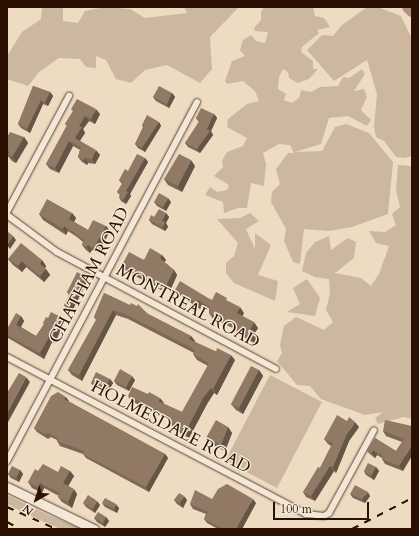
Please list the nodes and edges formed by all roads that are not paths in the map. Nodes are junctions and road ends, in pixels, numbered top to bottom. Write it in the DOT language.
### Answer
graph roads {
  1 [pos="69,96"];
  2 [pos="196,102"];
  3 [pos="7,212"];
  4 [pos="7,215"];
  5 [pos="104,277"];
  6 [pos="7,357"];
  7 [pos="276,369"];
  8 [pos="50,379"];
  9 [pos="374,430"];
  10 [pos="7,461"];
  11 [pos="7,487"];
  12 [pos="94,529"];
  1 -- 3 [label="street"];
  2 -- 5 [label="street, CHATHAM ROAD"];
  4 -- 5 [label="street, MONTREAL ROAD"];
  5 -- 7 [label="street, MONTREAL ROAD"];
  5 -- 8 [label="street, CHATHAM ROAD"];
  6 -- 8 [label="street, HOLMESDALE ROAD"];
  8 -- 9 [label="street, HOLMESDALE ROAD"];
  8 -- 10 [label="street, CHATHAM ROAD"];
  11 -- 12 [label="street"];
}
